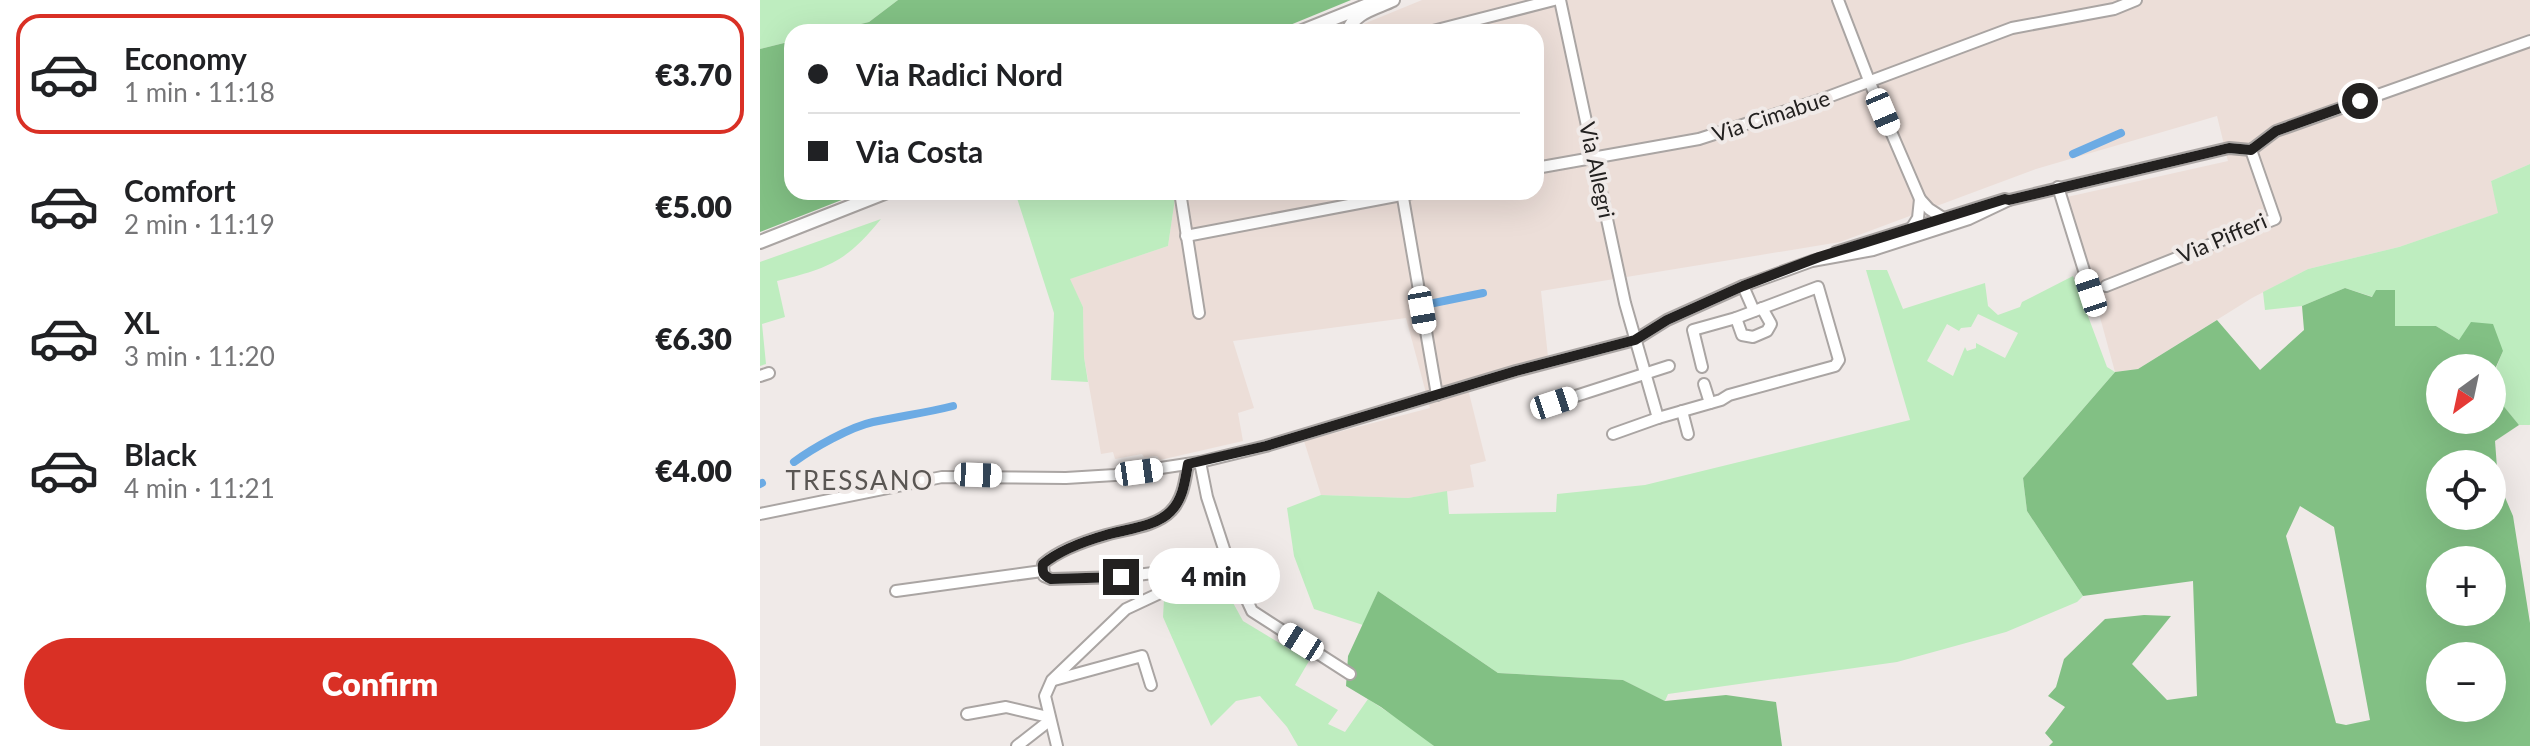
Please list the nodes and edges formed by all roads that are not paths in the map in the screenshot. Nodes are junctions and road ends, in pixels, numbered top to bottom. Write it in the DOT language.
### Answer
graph roads {
  1 [pos="1380,0"];
  2 [pos="1393,0"];
  3 [pos="1554,0"];
  4 [pos="1560,0"];
  5 [pos="1838,0"];
  6 [pos="2135,0"];
  7 [pos="1320,24"];
  8 [pos="1351,24"];
  9 [pos="1460,24"];
  10 [pos="2530,41"];
  11 [pos="1870,83"];
  12 [pos="2251,150"];
  13 [pos="1594,159"];
  14 [pos="1544,167"];
  15 [pos="2058,187"];
  16 [pos="1920,199"];
  17 [pos="867,200"];
  18 [pos="1181,200"];
  19 [pos="1371,200"];
  20 [pos="1403,200"];
  21 [pos="2005,203"];
  22 [pos="1973,209"];
  23 [pos="1991,216"];
  24 [pos="1943,218"];
  25 [pos="1911,229"];
  26 [pos="1186,236"];
  27 [pos="760,242"];
  28 [pos="1812,261"];
  29 [pos="1743,286"];
  30 [pos="2106,286"];
  31 [pos="2091,293"];
  32 [pos="1758,309"];
  33 [pos="1199,313"];
  34 [pos="1736,318"];
  35 [pos="1635,340"];
  36 [pos="1669,366"];
  37 [pos="1702,367"];
  38 [pos="1645,373"];
  39 [pos="1704,384"];
  40 [pos="1437,395"];
  41 [pos="1716,402"];
  42 [pos="1554,403"];
  43 [pos="1682,411"];
  44 [pos="1658,418"];
  45 [pos="1613,434"];
  46 [pos="1688,434"];
  47 [pos="1200,462"];
  48 [pos="1188,464"];
  49 [pos="760,514"];
  50 [pos="1042,571"];
  51 [pos="896,591"];
  52 [pos="1350,674"];
  53 [pos="1052,680"];
  54 [pos="1151,685"];
  55 [pos="967,714"];
  56 [pos="1049,719"];
  57 [pos="1017,746"];
  58 [pos="1057,746"];
  1 -- 7 [label="main road"];
  2 -- 8 [label="main road"];
  3 -- 9 [label="street"];
  4 -- 13 [label="street, Via Allegri"];
  5 -- 11 [label="street"];
  6 -- 11 [label="street, Via Cimabue"];
  10 -- 12 [label="street"];
  11 -- 13 [label="street, Via Cimabue"];
  11 -- 16 [label="street"];
  12 -- 15 [label="street"];
  12 -- 30 [label="street, Via Pifferi"];
  13 -- 14 [label="street, Via Cimabue"];
  13 -- 35 [label="street, Via Allegri"];
  15 -- 21 [label="street"];
  15 -- 31 [label="street"];
  16 -- 24 [label="street"];
  16 -- 25 [label="street"];
  17 -- 27 [label="main road"];
  18 -- 26 [label="street"];
  19 -- 26 [label="street"];
  20 -- 40 [label="street"];
  21 -- 22 [label="street"];
  21 -- 23 [label="street"];
  22 -- 23 [label="street"];
  22 -- 24 [label="street"];
  23 -- 28 [label="street"];
  24 -- 25 [label="street"];
  25 -- 28 [label="street"];
  26 -- 33 [label="street"];
  28 -- 29 [label="street"];
  29 -- 32 [label="street"];
  29 -- 35 [label="street"];
  32 -- 34 [label="street"];
  32 -- 34 [label="street"];
  32 -- 41 [label="street"];
  34 -- 37 [label="street"];
  35 -- 38 [label="street, Via Allegri"];
  35 -- 40 [label="street"];
  36 -- 38 [label="street"];
  38 -- 42 [label="street"];
  38 -- 44 [label="street, Via Allegri"];
  39 -- 41 [label="street"];
  40 -- 47 [label="street"];
  41 -- 43 [label="street"];
  43 -- 44 [label="street"];
  43 -- 46 [label="street"];
  44 -- 45 [label="street"];
  47 -- 48 [label="street"];
  47 -- 52 [label="street"];
  48 -- 49 [label="street"];
  48 -- 50 [label="street"];
  50 -- 51 [label="street"];
  50 -- 53 [label="street"];
  53 -- 54 [label="street"];
  53 -- 56 [label="street"];
  55 -- 56 [label="street"];
  56 -- 57 [label="street"];
  56 -- 58 [label="street"];
}
